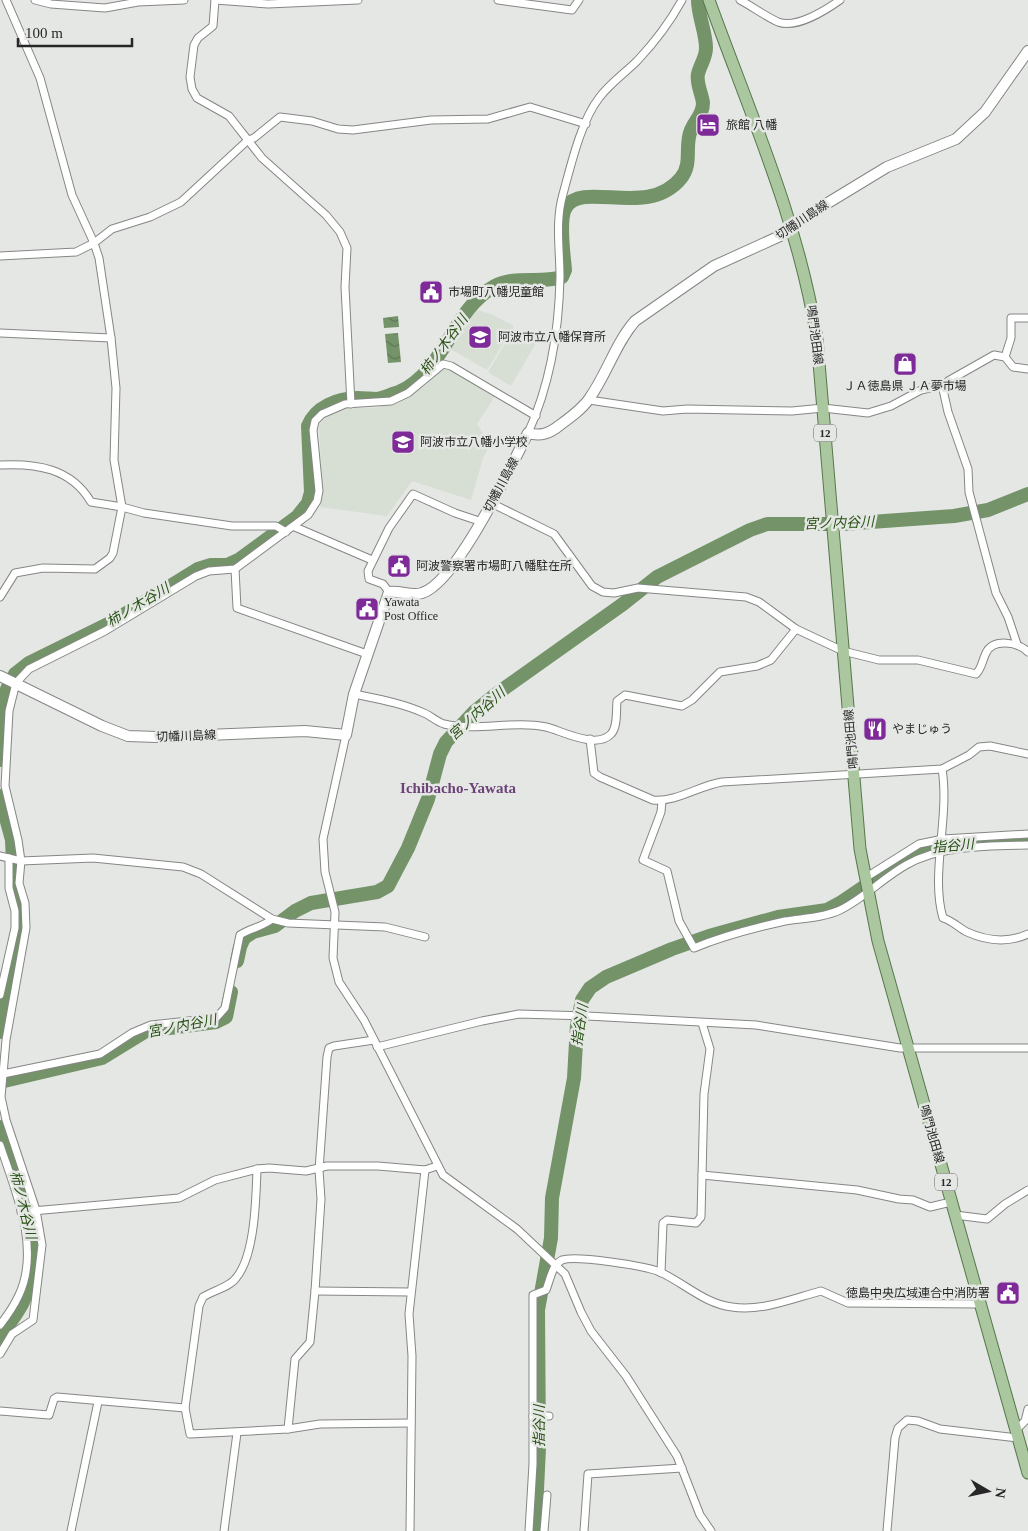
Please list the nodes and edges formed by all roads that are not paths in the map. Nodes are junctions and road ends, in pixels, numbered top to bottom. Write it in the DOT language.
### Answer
graph roads {
  1 [pos="6,0"];
  2 [pos="35,0"];
  3 [pos="184,0"];
  4 [pos="215,0"];
  5 [pos="358,0"];
  6 [pos="498,0"];
  7 [pos="579,0"];
  8 [pos="682,0"];
  9 [pos="709,0"];
  10 [pos="740,0"];
  11 [pos="840,0"];
  12 [pos="1028,51"];
  13 [pos="586,124"];
  14 [pos="248,140"];
  15 [pos="791,228"];
  16 [pos="94,243"];
  17 [pos="0,256"];
  18 [pos="1028,318"];
  19 [pos="0,334"];
  20 [pos="111,338"];
  21 [pos="1005,357"];
  22 [pos="1028,369"];
  23 [pos="948,382"];
  24 [pos="589,400"];
  25 [pos="351,404"];
  26 [pos="823,408"];
  27 [pos="536,416"];
  28 [pos="528,433"];
  29 [pos="0,465"];
  30 [pos="491,503"];
  31 [pos="122,507"];
  32 [pos="482,522"];
  33 [pos="295,527"];
  34 [pos="283,530"];
  35 [pos="372,560"];
  36 [pos="235,569"];
  37 [pos="389,592"];
  38 [pos="0,597"];
  39 [pos="796,629"];
  40 [pos="1016,644"];
  41 [pos="843,651"];
  42 [pos="1028,652"];
  43 [pos="367,654"];
  44 [pos="10,680"];
  45 [pos="354,694"];
  46 [pos="346,734"];
  47 [pos="590,740"];
  48 [pos="1028,754"];
  49 [pos="942,770"];
  50 [pos="854,773"];
  51 [pos="662,801"];
  52 [pos="1028,834"];
  53 [pos="1028,845"];
  54 [pos="942,846"];
  55 [pos="0,856"];
  56 [pos="15,860"];
  57 [pos="866,886"];
  58 [pos="275,920"];
  59 [pos="336,924"];
  60 [pos="1028,934"];
  61 [pos="425,937"];
  62 [pos="0,995"];
  63 [pos="702,1023"];
  64 [pos="375,1044"];
  65 [pos="908,1048"];
  66 [pos="1028,1048"];
  67 [pos="2,1072"];
  68 [pos="0,1144"];
  69 [pos="437,1166"];
  70 [pos="257,1169"];
  71 [pos="319,1170"];
  72 [pos="426,1170"];
  73 [pos="702,1175"];
  74 [pos="1028,1190"];
  75 [pos="951,1202"];
  76 [pos="35,1210"];
  77 [pos="22,1212"];
  78 [pos="955,1215"];
  79 [pos="554,1263"];
  80 [pos="661,1273"];
  81 [pos="315,1292"];
  82 [pos="410,1292"];
  83 [pos="980,1304"];
  84 [pos="0,1325"];
  85 [pos="0,1354"];
  86 [pos="98,1402"];
  87 [pos="184,1408"];
  88 [pos="1028,1409"];
  89 [pos="0,1411"];
  90 [pos="534,1416"];
  91 [pos="548,1416"];
  92 [pos="411,1423"];
  93 [pos="288,1429"];
  94 [pos="237,1433"];
  95 [pos="1017,1434"];
  96 [pos="1025,1454"];
  97 [pos="682,1468"];
  98 [pos="1028,1473"];
  99 [pos="547,1495"];
  100 [pos="71,1531"];
  101 [pos="224,1531"];
  102 [pos="410,1531"];
  103 [pos="529,1531"];
  104 [pos="544,1531"];
  105 [pos="584,1531"];
  106 [pos="711,1531"];
  107 [pos="888,1531"];
  1 -- 16 [label="street"];
  2 -- 3 [label="street"];
  4 -- 5 [label="street"];
  4 -- 14 [label="street"];
  6 -- 7 [label="street"];
  8 -- 13 [label="street"];
  9 -- 15 [label="main road, 鳴門池田線 / 12"];
  10 -- 11 [label="street"];
  12 -- 15 [label="main road, 切幡川島線"];
  13 -- 14 [label="street"];
  13 -- 27 [label="street"];
  14 -- 16 [label="street"];
  14 -- 25 [label="street"];
  15 -- 24 [label="main road, 切幡川島線"];
  15 -- 26 [label="main road, 鳴門池田線 / 12"];
  16 -- 17 [label="street"];
  16 -- 20 [label="street"];
  18 -- 21 [label="street"];
  19 -- 20 [label="street"];
  20 -- 31 [label="street"];
  21 -- 22 [label="street"];
  21 -- 23 [label="street"];
  24 -- 26 [label="street"];
  24 -- 28 [label="main road, 切幡川島線"];
  25 -- 27 [label="street"];
  25 -- 33 [label="street"];
  26 -- 40 [label="street"];
  26 -- 41 [label="main road, 鳴門池田線 / 12"];
  27 -- 28 [label="street"];
  28 -- 30 [label="main road, 切幡川島線"];
  29 -- 31 [label="street"];
  30 -- 32 [label="main road, 切幡川島線"];
  30 -- 39 [label="street"];
  31 -- 34 [label="street"];
  31 -- 38 [label="street"];
  32 -- 35 [label="street"];
  32 -- 37 [label="main road, 切幡川島線"];
  33 -- 34 [label="street"];
  33 -- 35 [label="street"];
  34 -- 36 [label="street"];
  35 -- 37 [label="street"];
  36 -- 43 [label="street"];
  36 -- 44 [label="street"];
  37 -- 43 [label="main road"];
  39 -- 41 [label="street"];
  39 -- 47 [label="street"];
  40 -- 41 [label="street"];
  40 -- 42 [label="street"];
  41 -- 50 [label="main road, 鳴門池田線 / 12"];
  43 -- 45 [label="main road"];
  44 -- 46 [label="main road, 切幡川島線"];
  44 -- 56 [label="street"];
  45 -- 46 [label="main road"];
  45 -- 47 [label="street"];
  46 -- 59 [label="street"];
  47 -- 51 [label="street"];
  48 -- 49 [label="street"];
  49 -- 50 [label="street"];
  49 -- 54 [label="street"];
  50 -- 51 [label="street"];
  50 -- 57 [label="main road, 鳴門池田線 / 12"];
  51 -- 57 [label="street"];
  52 -- 54 [label="street"];
  53 -- 54 [label="street"];
  54 -- 57 [label="street"];
  54 -- 57 [label="street"];
  54 -- 60 [label="street"];
  55 -- 56 [label="street"];
  56 -- 58 [label="street"];
  56 -- 62 [label="street"];
  56 -- 67 [label="street"];
  57 -- 65 [label="main road, 鳴門池田線 / 12"];
  58 -- 59 [label="street"];
  58 -- 67 [label="street"];
  59 -- 61 [label="street"];
  59 -- 64 [label="street"];
  63 -- 64 [label="street"];
  63 -- 65 [label="street"];
  63 -- 73 [label="street"];
  64 -- 69 [label="street"];
  64 -- 71 [label="street"];
  65 -- 66 [label="street"];
  65 -- 75 [label="main road, 鳴門池田線 / 12"];
  67 -- 76 [label="street"];
  68 -- 77 [label="street"];
  69 -- 72 [label="street"];
  69 -- 79 [label="street"];
  70 -- 71 [label="street"];
  70 -- 76 [label="street"];
  70 -- 87 [label="street"];
  71 -- 72 [label="street"];
  71 -- 81 [label="street"];
  72 -- 82 [label="street"];
  73 -- 75 [label="street"];
  73 -- 80 [label="street"];
  74 -- 78 [label="street"];
  75 -- 78 [label="main road, 鳴門池田線 / 12"];
  76 -- 77 [label="street"];
  76 -- 85 [label="street"];
  77 -- 84 [label="street"];
  78 -- 83 [label="main road, 鳴門池田線 / 12"];
  79 -- 80 [label="street"];
  79 -- 90 [label="street"];
  79 -- 97 [label="street"];
  80 -- 83 [label="street"];
  81 -- 82 [label="street"];
  81 -- 93 [label="street"];
  82 -- 92 [label="street"];
  83 -- 95 [label="main road, 鳴門池田線 / 12"];
  86 -- 87 [label="street"];
  86 -- 89 [label="street"];
  86 -- 100 [label="street"];
  87 -- 94 [label="street"];
  88 -- 95 [label="street"];
  90 -- 91 [label="street"];
  90 -- 103 [label="street"];
  92 -- 93 [label="street"];
  92 -- 102 [label="street"];
  93 -- 94 [label="street"];
  94 -- 101 [label="street"];
  95 -- 96 [label="main road, 鳴門池田線 / 12"];
  95 -- 107 [label="street"];
  96 -- 98 [label="main road, 鳴門池田線 / 12"];
  97 -- 105 [label="street"];
  97 -- 106 [label="street"];
  99 -- 104 [label="street"];
}
